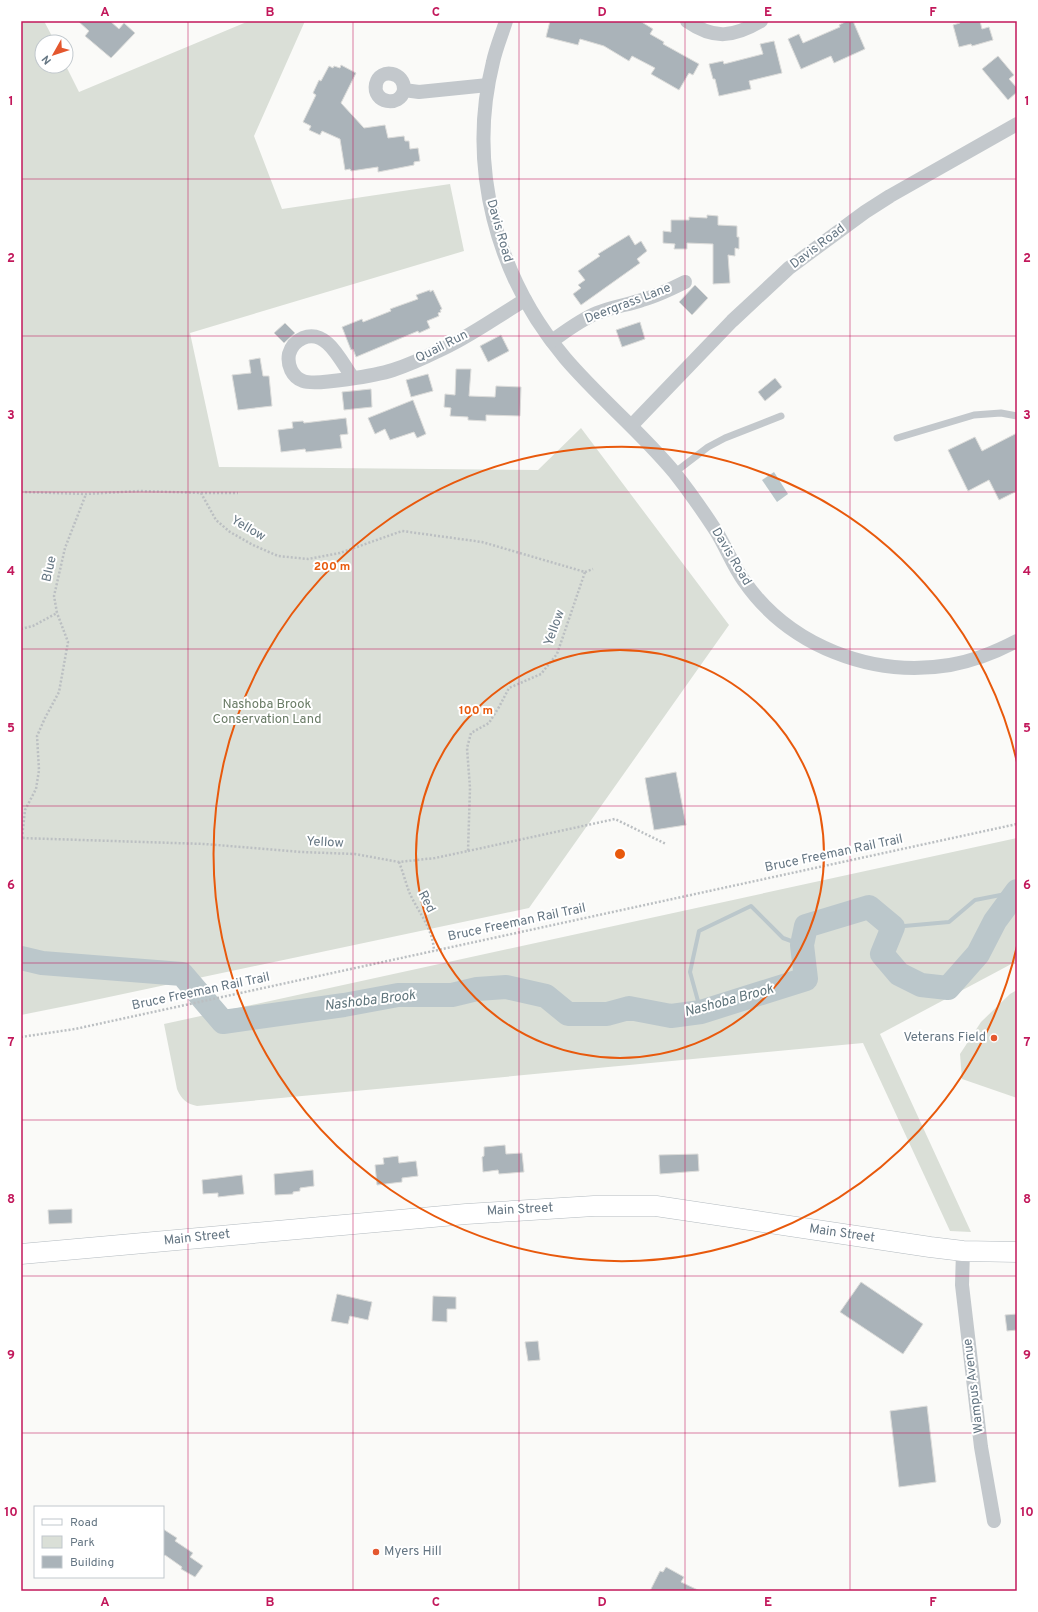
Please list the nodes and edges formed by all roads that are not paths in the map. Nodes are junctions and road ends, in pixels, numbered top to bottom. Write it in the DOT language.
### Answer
graph roads {
  1 [pos="506,21"];
  2 [pos="687,21"];
  3 [pos="761,21"];
  4 [pos="488,85"];
  5 [pos="404,90"];
  6 [pos="1017,124"];
  7 [pos="685,282"];
  8 [pos="525,300"];
  9 [pos="552,341"];
  10 [pos="353,378"];
  11 [pos="781,416"];
  12 [pos="1017,416"];
  13 [pos="632,425"];
  14 [pos="897,438"];
  15 [pos="674,473"];
  16 [pos="1017,641"];
  17 [pos="963,1251"];
  18 [pos="1017,1252"];
  19 [pos="21,1254"];
  20 [pos="994,1521"];
  1 -- 4 [label="street, Davis Road"];
  2 -- 3 [label="street"];
  4 -- 5 [label="street"];
  4 -- 8 [label="street, Davis Road"];
  6 -- 13 [label="street, Davis Road"];
  7 -- 9 [label="street, Deergrass Lane"];
  8 -- 9 [label="street, Davis Road"];
  8 -- 10 [label="street, Quail Run"];
  9 -- 13 [label="street, Davis Road"];
  11 -- 15 [label="lane"];
  12 -- 14 [label="lane"];
  13 -- 15 [label="street, Davis Road"];
  15 -- 16 [label="street, Davis Road"];
  17 -- 18 [label="main road, Main Street"];
  17 -- 19 [label="main road, Main Street"];
  17 -- 20 [label="street, Wampus Avenue"];
}
